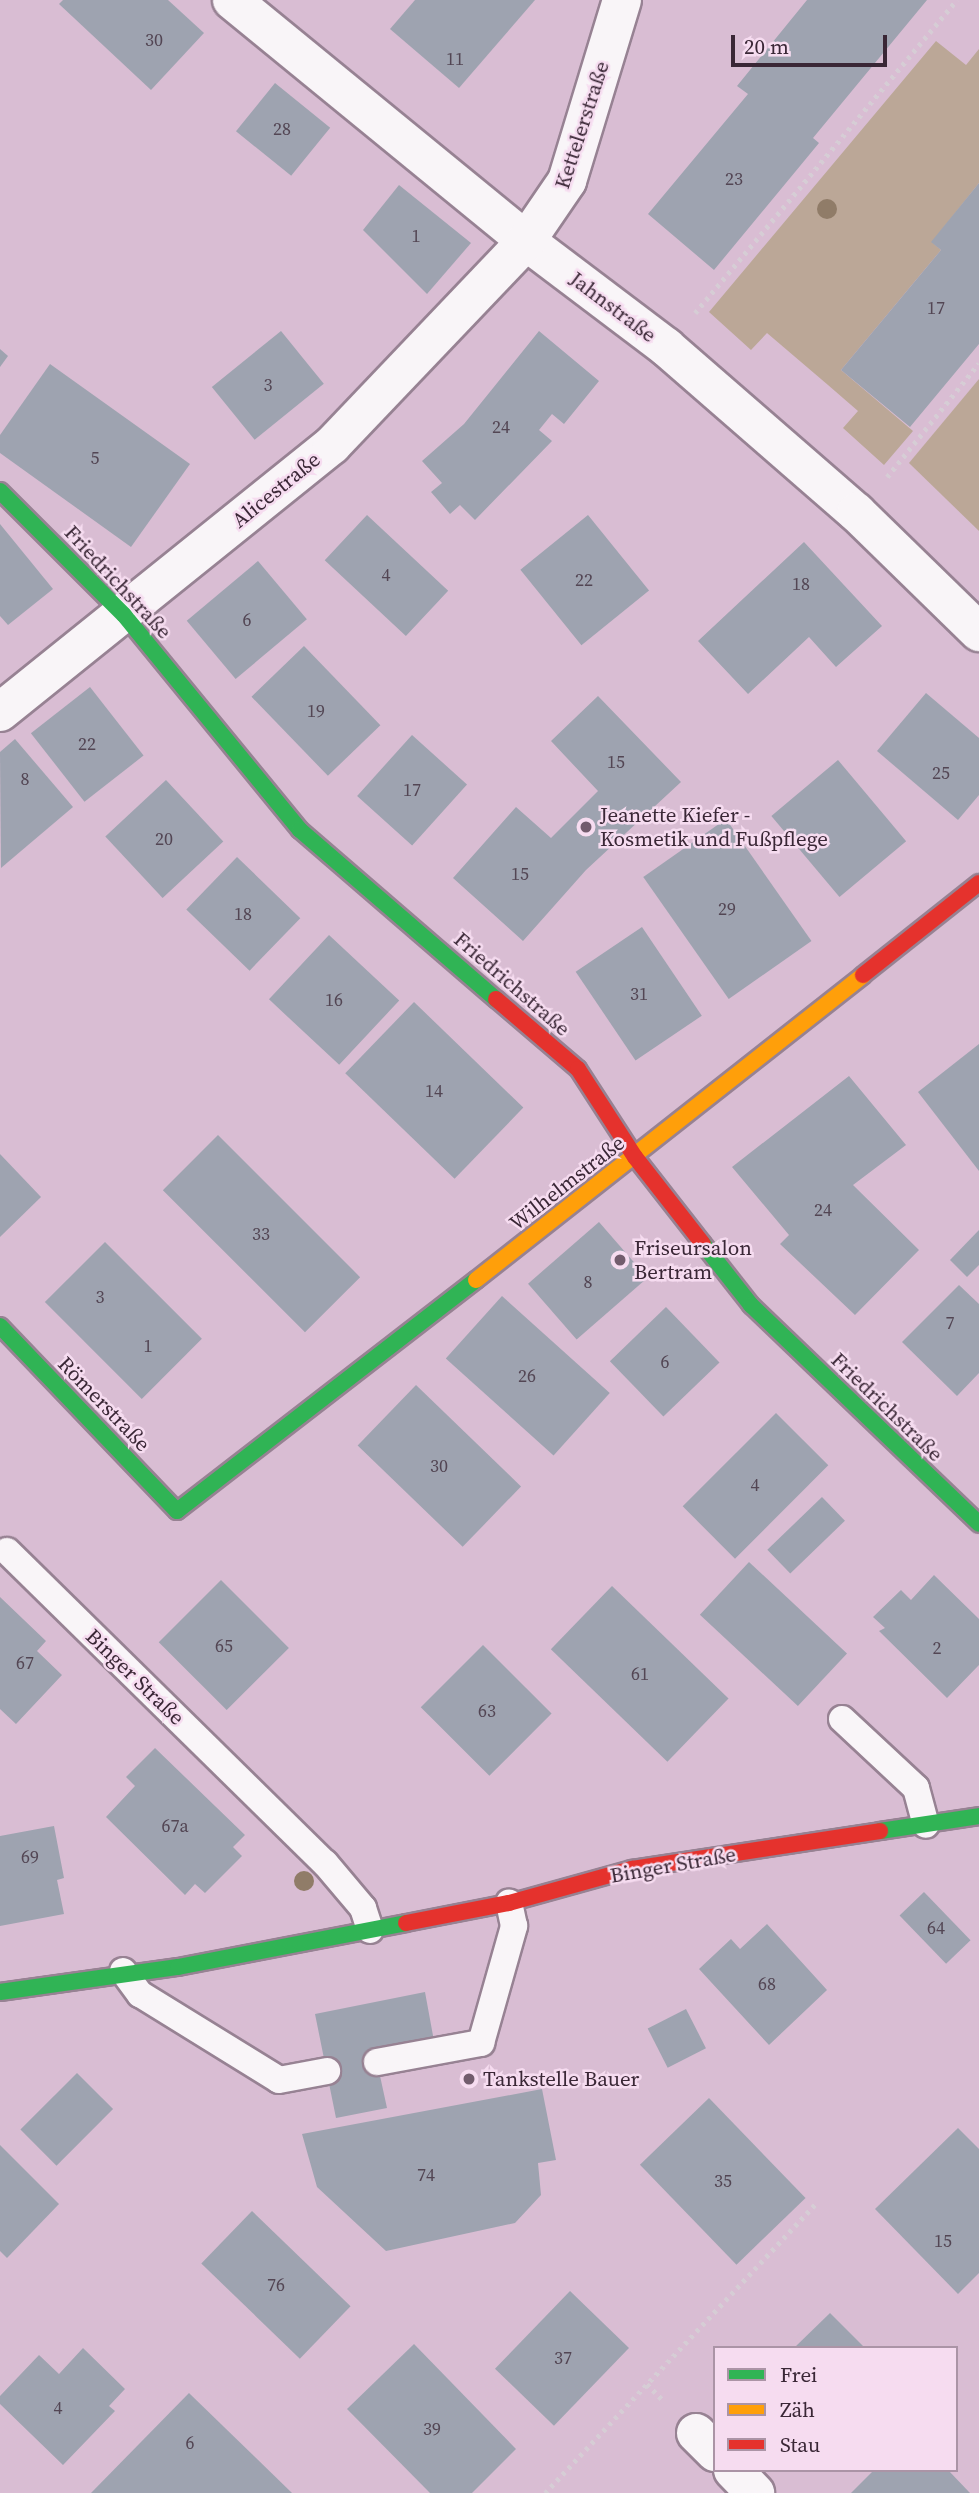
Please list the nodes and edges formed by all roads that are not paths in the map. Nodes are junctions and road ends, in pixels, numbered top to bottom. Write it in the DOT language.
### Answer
graph roads {
  1 [pos="233,0"];
  2 [pos="622,0"];
  3 [pos="526,241"];
  4 [pos="0,491"];
  5 [pos="124,615"];
  6 [pos="979,632"];
  7 [pos="0,712"];
  8 [pos="979,883"];
  9 [pos="635,1157"];
  10 [pos="0,1326"];
  11 [pos="177,1511"];
  12 [pos="979,1524"];
  13 [pos="7,1551"];
  14 [pos="842,1719"];
  15 [pos="979,1816"];
  16 [pos="926,1825"];
  17 [pos="509,1903"];
  18 [pos="370,1930"];
  19 [pos="123,1971"];
  20 [pos="0,1992"];
  21 [pos="377,2062"];
  22 [pos="327,2071"];
  23 [pos="735,2472"];
  24 [pos="755,2493"];
  1 -- 3 [label="street, Jahnstraße"];
  2 -- 3 [label="street, Kettelerstraße"];
  3 -- 5 [label="street, Alicestraße"];
  3 -- 6 [label="street, Jahnstraße"];
  4 -- 5 [label="street, Friedrichstraße"];
  5 -- 7 [label="street, Alicestraße"];
  5 -- 9 [label="street, Friedrichstraße"];
  8 -- 9 [label="street, Wilhelmstraße"];
  9 -- 11 [label="street, Wilhelmstraße"];
  9 -- 12 [label="street, Friedrichstraße"];
  10 -- 11 [label="street, Römerstraße"];
  13 -- 18 [label="lane, Binger Straße"];
  14 -- 16 [label="lane"];
  15 -- 16 [label="street, Binger Straße"];
  16 -- 17 [label="street, Binger Straße"];
  17 -- 18 [label="street, Binger Straße"];
  17 -- 21 [label="lane"];
  18 -- 19 [label="street, Binger Straße"];
  19 -- 20 [label="street, Binger Straße"];
  19 -- 22 [label="lane"];
  23 -- 24 [label="street"];
}
